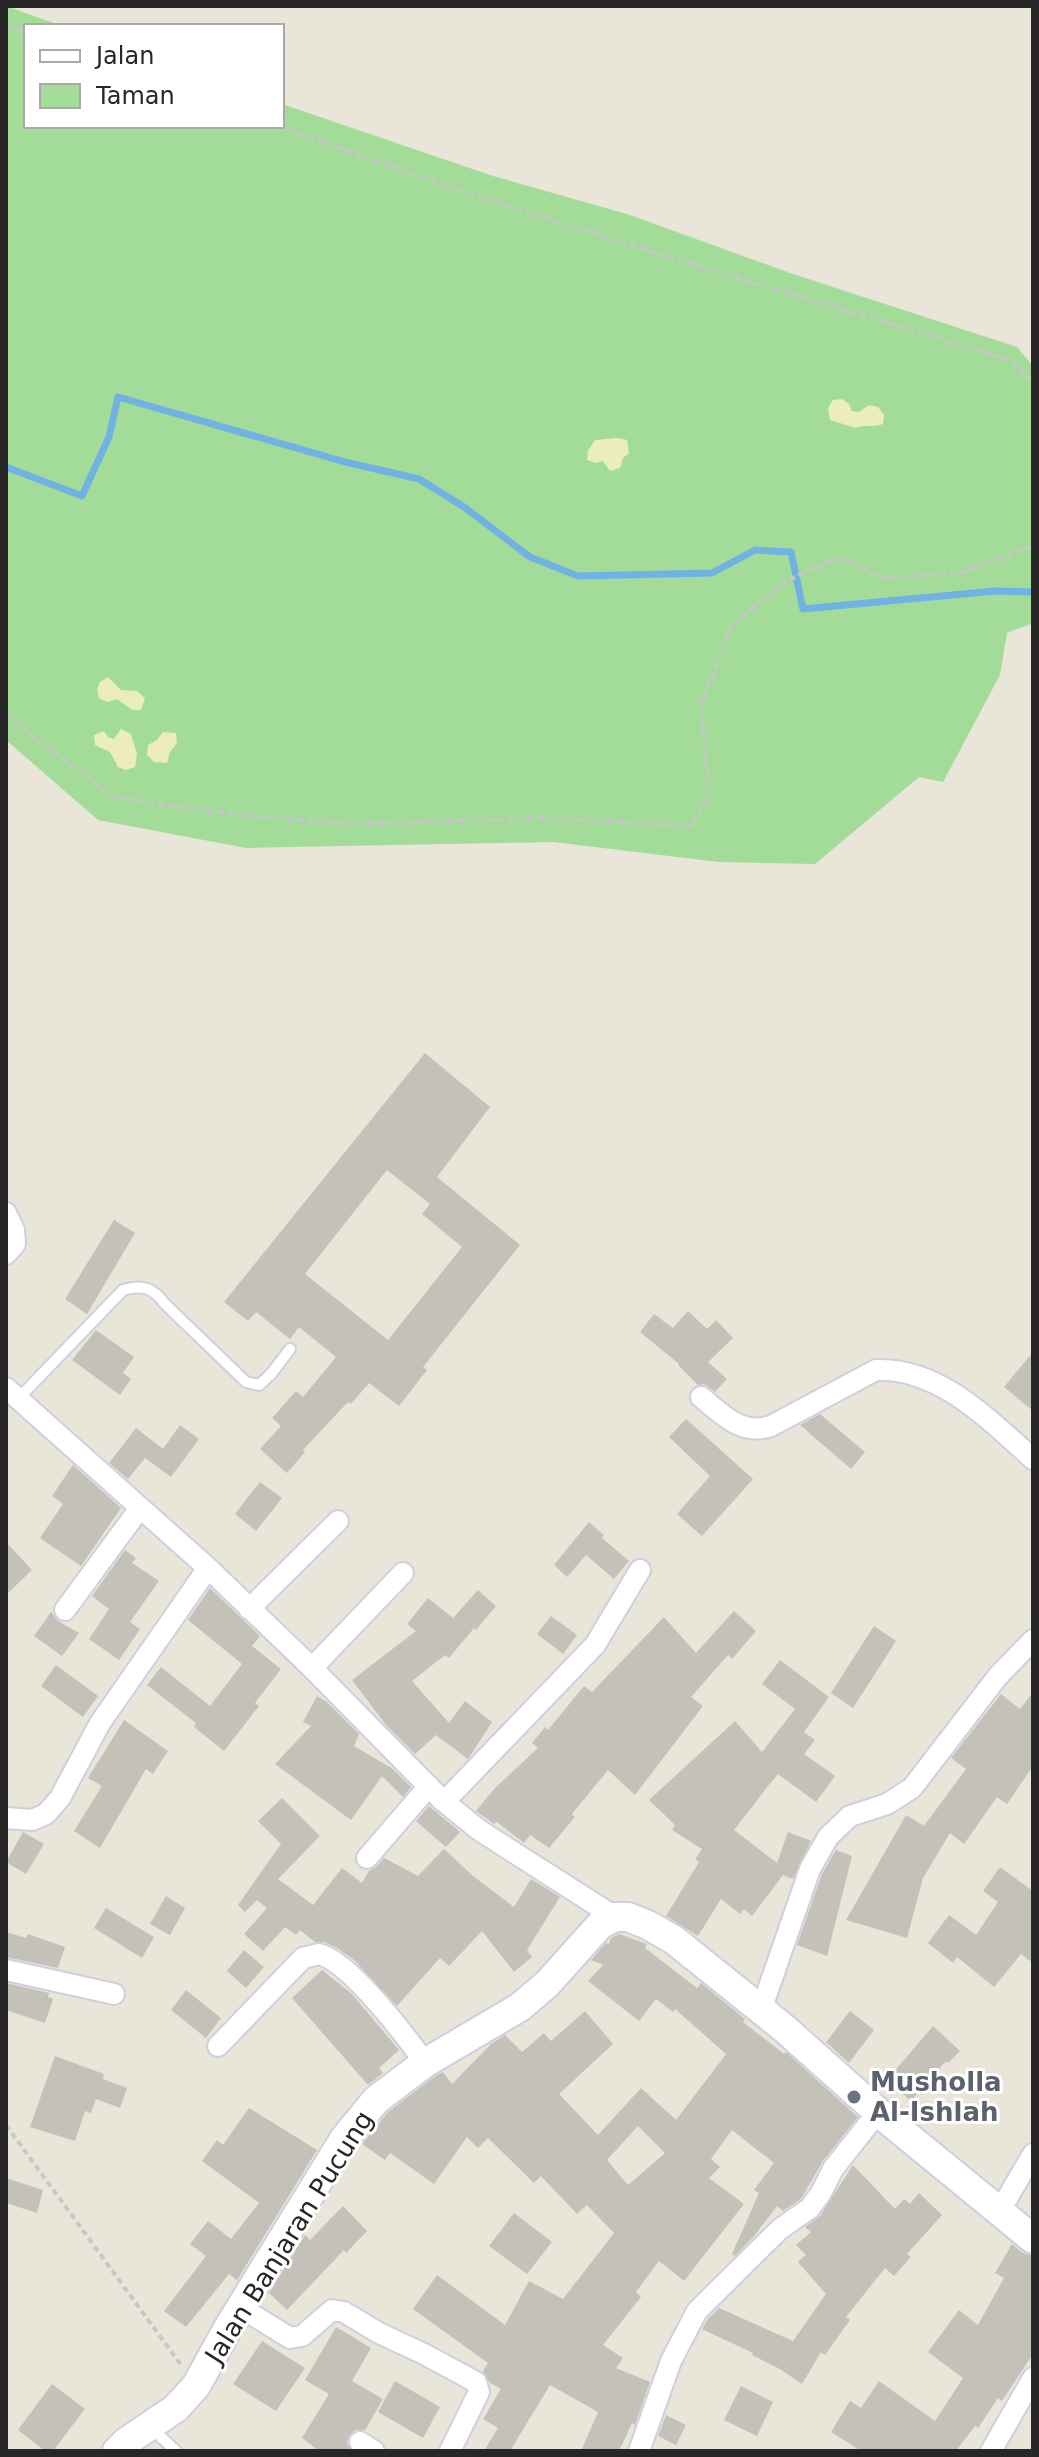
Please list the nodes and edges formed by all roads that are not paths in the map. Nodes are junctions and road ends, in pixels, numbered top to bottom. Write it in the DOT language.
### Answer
graph roads {
  1 [pos="6,1213"];
  2 [pos="6,1254"];
  3 [pos="290,1349"];
  4 [pos="12,1394"];
  5 [pos="701,1397"];
  6 [pos="1033,1459"];
  7 [pos="140,1508"];
  8 [pos="338,1521"];
  9 [pos="208,1568"];
  10 [pos="640,1570"];
  11 [pos="403,1573"];
  12 [pos="249,1609"];
  13 [pos="65,1610"];
  14 [pos="1033,1640"];
  15 [pos="312,1668"];
  16 [pos="429,1786"];
  17 [pos="444,1802"];
  18 [pos="8,1823"];
  19 [pos="367,1858"];
  20 [pos="615,1917"];
  21 [pos="6,1970"];
  22 [pos="114,1994"];
  23 [pos="761,2010"];
  24 [pos="218,2046"];
  25 [pos="425,2063"];
  26 [pos="878,2112"];
  27 [pos="1033,2154"];
  28 [pos="999,2212"];
  29 [pos="1033,2239"];
  30 [pos="240,2307"];
  31 [pos="1033,2378"];
  32 [pos="149,2426"];
  33 [pos="117,2451"];
  34 [pos="176,2451"];
  35 [pos="450,2451"];
  36 [pos="639,2451"];
  37 [pos="991,2451"];
  1 -- 2 [label="street"];
  3 -- 4 [label="lane"];
  4 -- 7 [label="street"];
  5 -- 6 [label="street"];
  7 -- 9 [label="street"];
  7 -- 13 [label="street"];
  8 -- 12 [label="street"];
  9 -- 12 [label="street"];
  9 -- 18 [label="street"];
  10 -- 17 [label="street"];
  11 -- 15 [label="street"];
  12 -- 15 [label="street"];
  14 -- 23 [label="street"];
  15 -- 16 [label="street"];
  16 -- 17 [label="street"];
  16 -- 19 [label="street"];
  17 -- 20 [label="street"];
  20 -- 23 [label="street"];
  20 -- 25 [label="street, Jalan Banjaran Pucung"];
  21 -- 22 [label="street"];
  23 -- 26 [label="street"];
  24 -- 25 [label="street"];
  25 -- 30 [label="street, Jalan Banjaran Pucung"];
  26 -- 28 [label="street"];
  26 -- 36 [label="street"];
  27 -- 28 [label="street"];
  28 -- 29 [label="street"];
  30 -- 32 [label="street, Jalan Banjaran Pucung"];
  30 -- 35 [label="street"];
  31 -- 37 [label="street"];
  32 -- 33 [label="street, Jalan Banjaran Pucung"];
  32 -- 34 [label="lane"];
}
